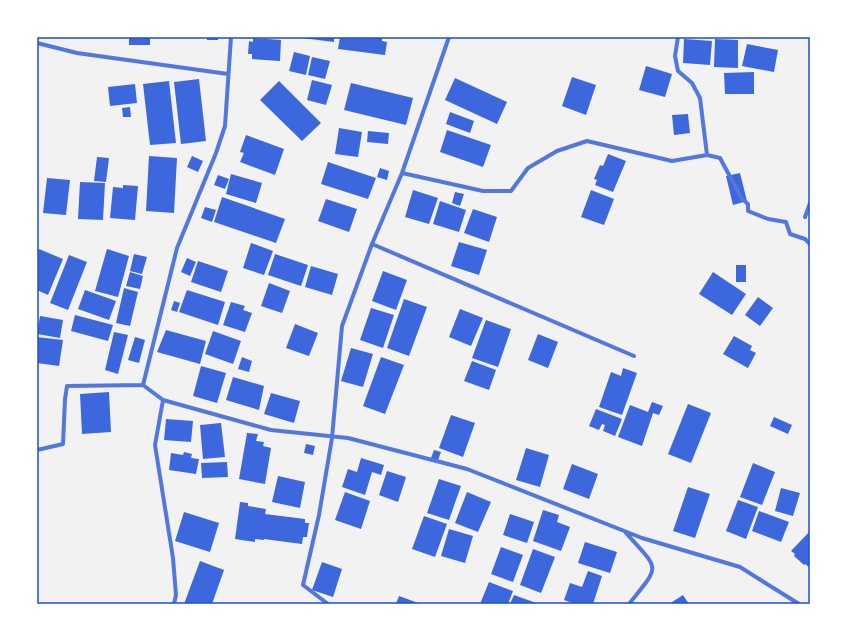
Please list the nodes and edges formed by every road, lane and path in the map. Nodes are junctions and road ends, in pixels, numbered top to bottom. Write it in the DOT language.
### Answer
graph roads {
  1 [pos="231,37"];
  2 [pos="449,37"];
  3 [pos="678,37"];
  4 [pos="37,43"];
  5 [pos="228,74"];
  6 [pos="707,155"];
  7 [pos="402,173"];
  8 [pos="810,203"];
  9 [pos="805,217"];
  10 [pos="372,244"];
  11 [pos="810,244"];
  12 [pos="634,356"];
  13 [pos="143,385"];
  14 [pos="163,400"];
  15 [pos="332,438"];
  16 [pos="37,450"];
  17 [pos="624,531"];
  18 [pos="174,604"];
  19 [pos="328,604"];
  20 [pos="629,604"];
  21 [pos="799,604"];
  1 -- 5 [label="street"];
  2 -- 7 [label="street"];
  3 -- 6 [label="street"];
  4 -- 5 [label="street"];
  5 -- 13 [label="street"];
  6 -- 7 [label="street"];
  6 -- 11 [label="street"];
  7 -- 10 [label="street"];
  8 -- 9 [label="street"];
  10 -- 12 [label="street"];
  10 -- 15 [label="street"];
  13 -- 14 [label="street"];
  13 -- 16 [label="street"];
  14 -- 15 [label="street"];
  14 -- 18 [label="street"];
  15 -- 17 [label="street"];
  15 -- 19 [label="street"];
  17 -- 20 [label="street"];
  17 -- 21 [label="street"];
}
